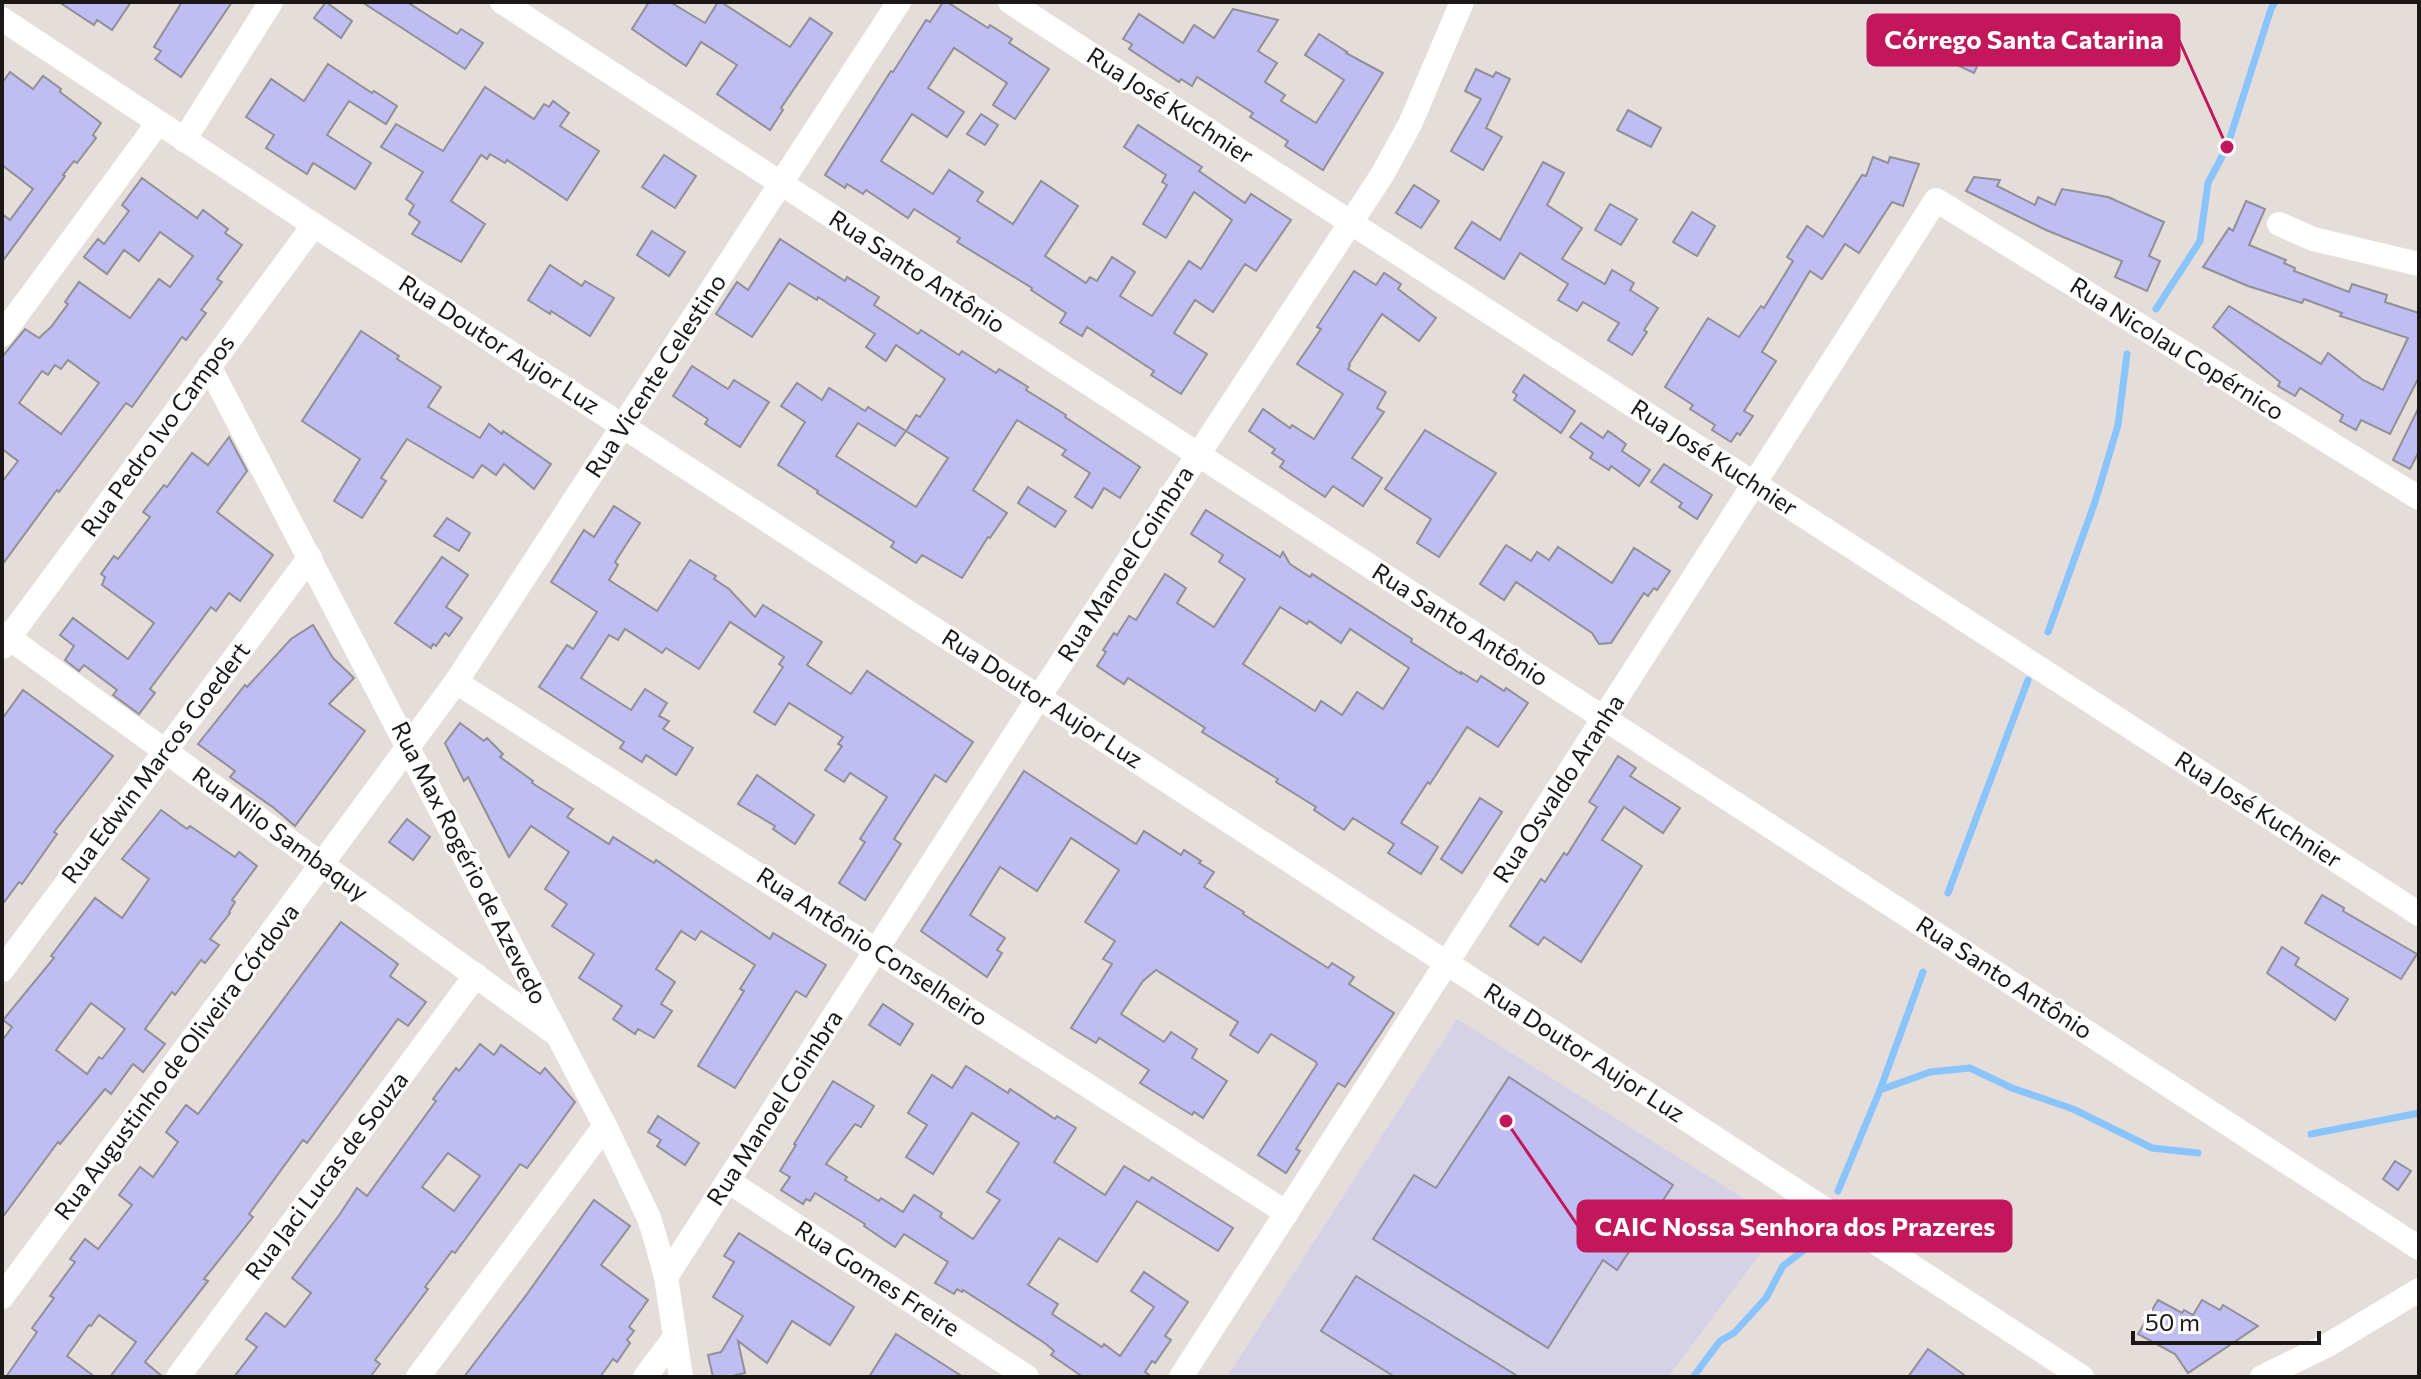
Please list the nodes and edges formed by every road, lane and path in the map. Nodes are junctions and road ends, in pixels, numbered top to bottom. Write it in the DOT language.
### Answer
graph roads {
  1 [pos="271,2"];
  2 [pos="502,2"];
  3 [pos="899,2"];
  4 [pos="1010,2"];
  5 [pos="1462,2"];
  6 [pos="2,19"];
  7 [pos="158,123"];
  8 [pos="184,140"];
  9 [pos="781,184"];
  10 [pos="1936,200"];
  11 [pos="1351,223"];
  12 [pos="2279,224"];
  13 [pos="314,225"];
  14 [pos="2419,264"];
  15 [pos="2,335"];
  16 [pos="209,366"];
  17 [pos="624,427"];
  18 [pos="1198,454"];
  19 [pos="1754,484"];
  20 [pos="2419,498"];
  21 [pos="310,557"];
  22 [pos="4,639"];
  23 [pos="456,682"];
  24 [pos="1039,697"];
  25 [pos="1604,718"];
  26 [pos="409,748"];
  27 [pos="165,751"];
  28 [pos="323,865"];
  29 [pos="2419,914"];
  30 [pos="876,950"];
  31 [pos="1447,963"];
  32 [pos="2,970"];
  33 [pos="476,975"];
  34 [pos="558,1035"];
  35 [pos="605,1126"];
  36 [pos="728,1181"];
  37 [pos="1287,1213"];
  38 [pos="2419,1248"];
  39 [pos="666,1277"];
  40 [pos="2419,1290"];
  41 [pos="2,1297"];
  42 [pos="675,1337"];
  43 [pos="178,1377"];
  44 [pos="418,1377"];
  45 [pos="645,1377"];
  46 [pos="681,1377"];
  47 [pos="1027,1377"];
  48 [pos="1181,1377"];
  49 [pos="2082,1377"];
  50 [pos="2262,1377"];
  1 -- 8 [label="street"];
  2 -- 9 [label="street, Rua Santo Antônio"];
  3 -- 9 [label="street, Rua Vicente Celestino"];
  4 -- 11 [label="street, Rua José Kuchnier"];
  5 -- 11 [label="street, Rua Manoel Coimbra"];
  6 -- 7 [label="street, Rua Doutor Aujor Luz"];
  7 -- 8 [label="street, Rua Doutor Aujor Luz"];
  7 -- 15 [label="street"];
  8 -- 13 [label="street, Rua Doutor Aujor Luz"];
  9 -- 17 [label="street, Rua Vicente Celestino"];
  9 -- 18 [label="street, Rua Santo Antônio"];
  10 -- 19 [label="street, Rua Osvaldo Aranha"];
  10 -- 20 [label="street, Rua Nicolau Copérnico"];
  11 -- 18 [label="street, Rua Manoel Coimbra"];
  11 -- 19 [label="street, Rua José Kuchnier"];
  12 -- 14 [label="street"];
  13 -- 16 [label="street, Rua Pedro Ivo Campos"];
  13 -- 17 [label="street, Rua Doutor Aujor Luz"];
  16 -- 21 [label="street, Rua Max Rogério de Azevedo"];
  16 -- 22 [label="street, Rua Pedro Ivo Campos"];
  17 -- 23 [label="street, Rua Vicente Celestino"];
  17 -- 24 [label="street, Rua Doutor Aujor Luz"];
  18 -- 24 [label="street, Rua Manoel Coimbra"];
  18 -- 25 [label="street, Rua Santo Antônio"];
  19 -- 25 [label="street, Rua Osvaldo Aranha"];
  19 -- 29 [label="street, Rua José Kuchnier"];
  21 -- 26 [label="street, Rua Max Rogério de Azevedo"];
  21 -- 27 [label="street, Rua Edwin Marcos Goedert"];
  22 -- 27 [label="street, Rua Nilo Sambaquy"];
  23 -- 26 [label="street, Rua Vicente Celestino"];
  23 -- 30 [label="street, Rua Antônio Conselheiro"];
  24 -- 30 [label="street, Rua Manoel Coimbra"];
  24 -- 31 [label="street, Rua Doutor Aujor Luz"];
  25 -- 31 [label="street, Rua Osvaldo Aranha"];
  25 -- 38 [label="street, Rua Santo Antônio"];
  26 -- 28 [label="street, Rua Augustinho de Oliveira Córdova"];
  26 -- 34 [label="street, Rua Max Rogério de Azevedo"];
  27 -- 28 [label="street, Rua Nilo Sambaquy"];
  27 -- 32 [label="street, Rua Edwin Marcos Goedert"];
  28 -- 33 [label="street, Rua Nilo Sambaquy"];
  28 -- 41 [label="street, Rua Augustinho de Oliveira Córdova"];
  30 -- 36 [label="street, Rua Manoel Coimbra"];
  30 -- 37 [label="street, Rua Antônio Conselheiro"];
  31 -- 37 [label="street, Rua Osvaldo Aranha"];
  31 -- 49 [label="street, Rua Doutor Aujor Luz"];
  33 -- 34 [label="street, Rua Nilo Sambaquy"];
  33 -- 43 [label="street, Rua Jaci Lucas de Souza"];
  34 -- 35 [label="street, Rua Max Rogério de Azevedo"];
  35 -- 39 [label="street, Rua Max Rogério de Azevedo"];
  35 -- 44 [label="street"];
  36 -- 39 [label="street, Rua Manoel Coimbra"];
  36 -- 47 [label="street, Rua Gomes Freire"];
  37 -- 48 [label="street, Rua Osvaldo Aranha"];
  39 -- 42 [label="street, Rua Max Rogério de Azevedo"];
  40 -- 50 [label="street"];
  42 -- 45 [label="street"];
  42 -- 46 [label="street, Rua Max Rogério de Azevedo"];
}
